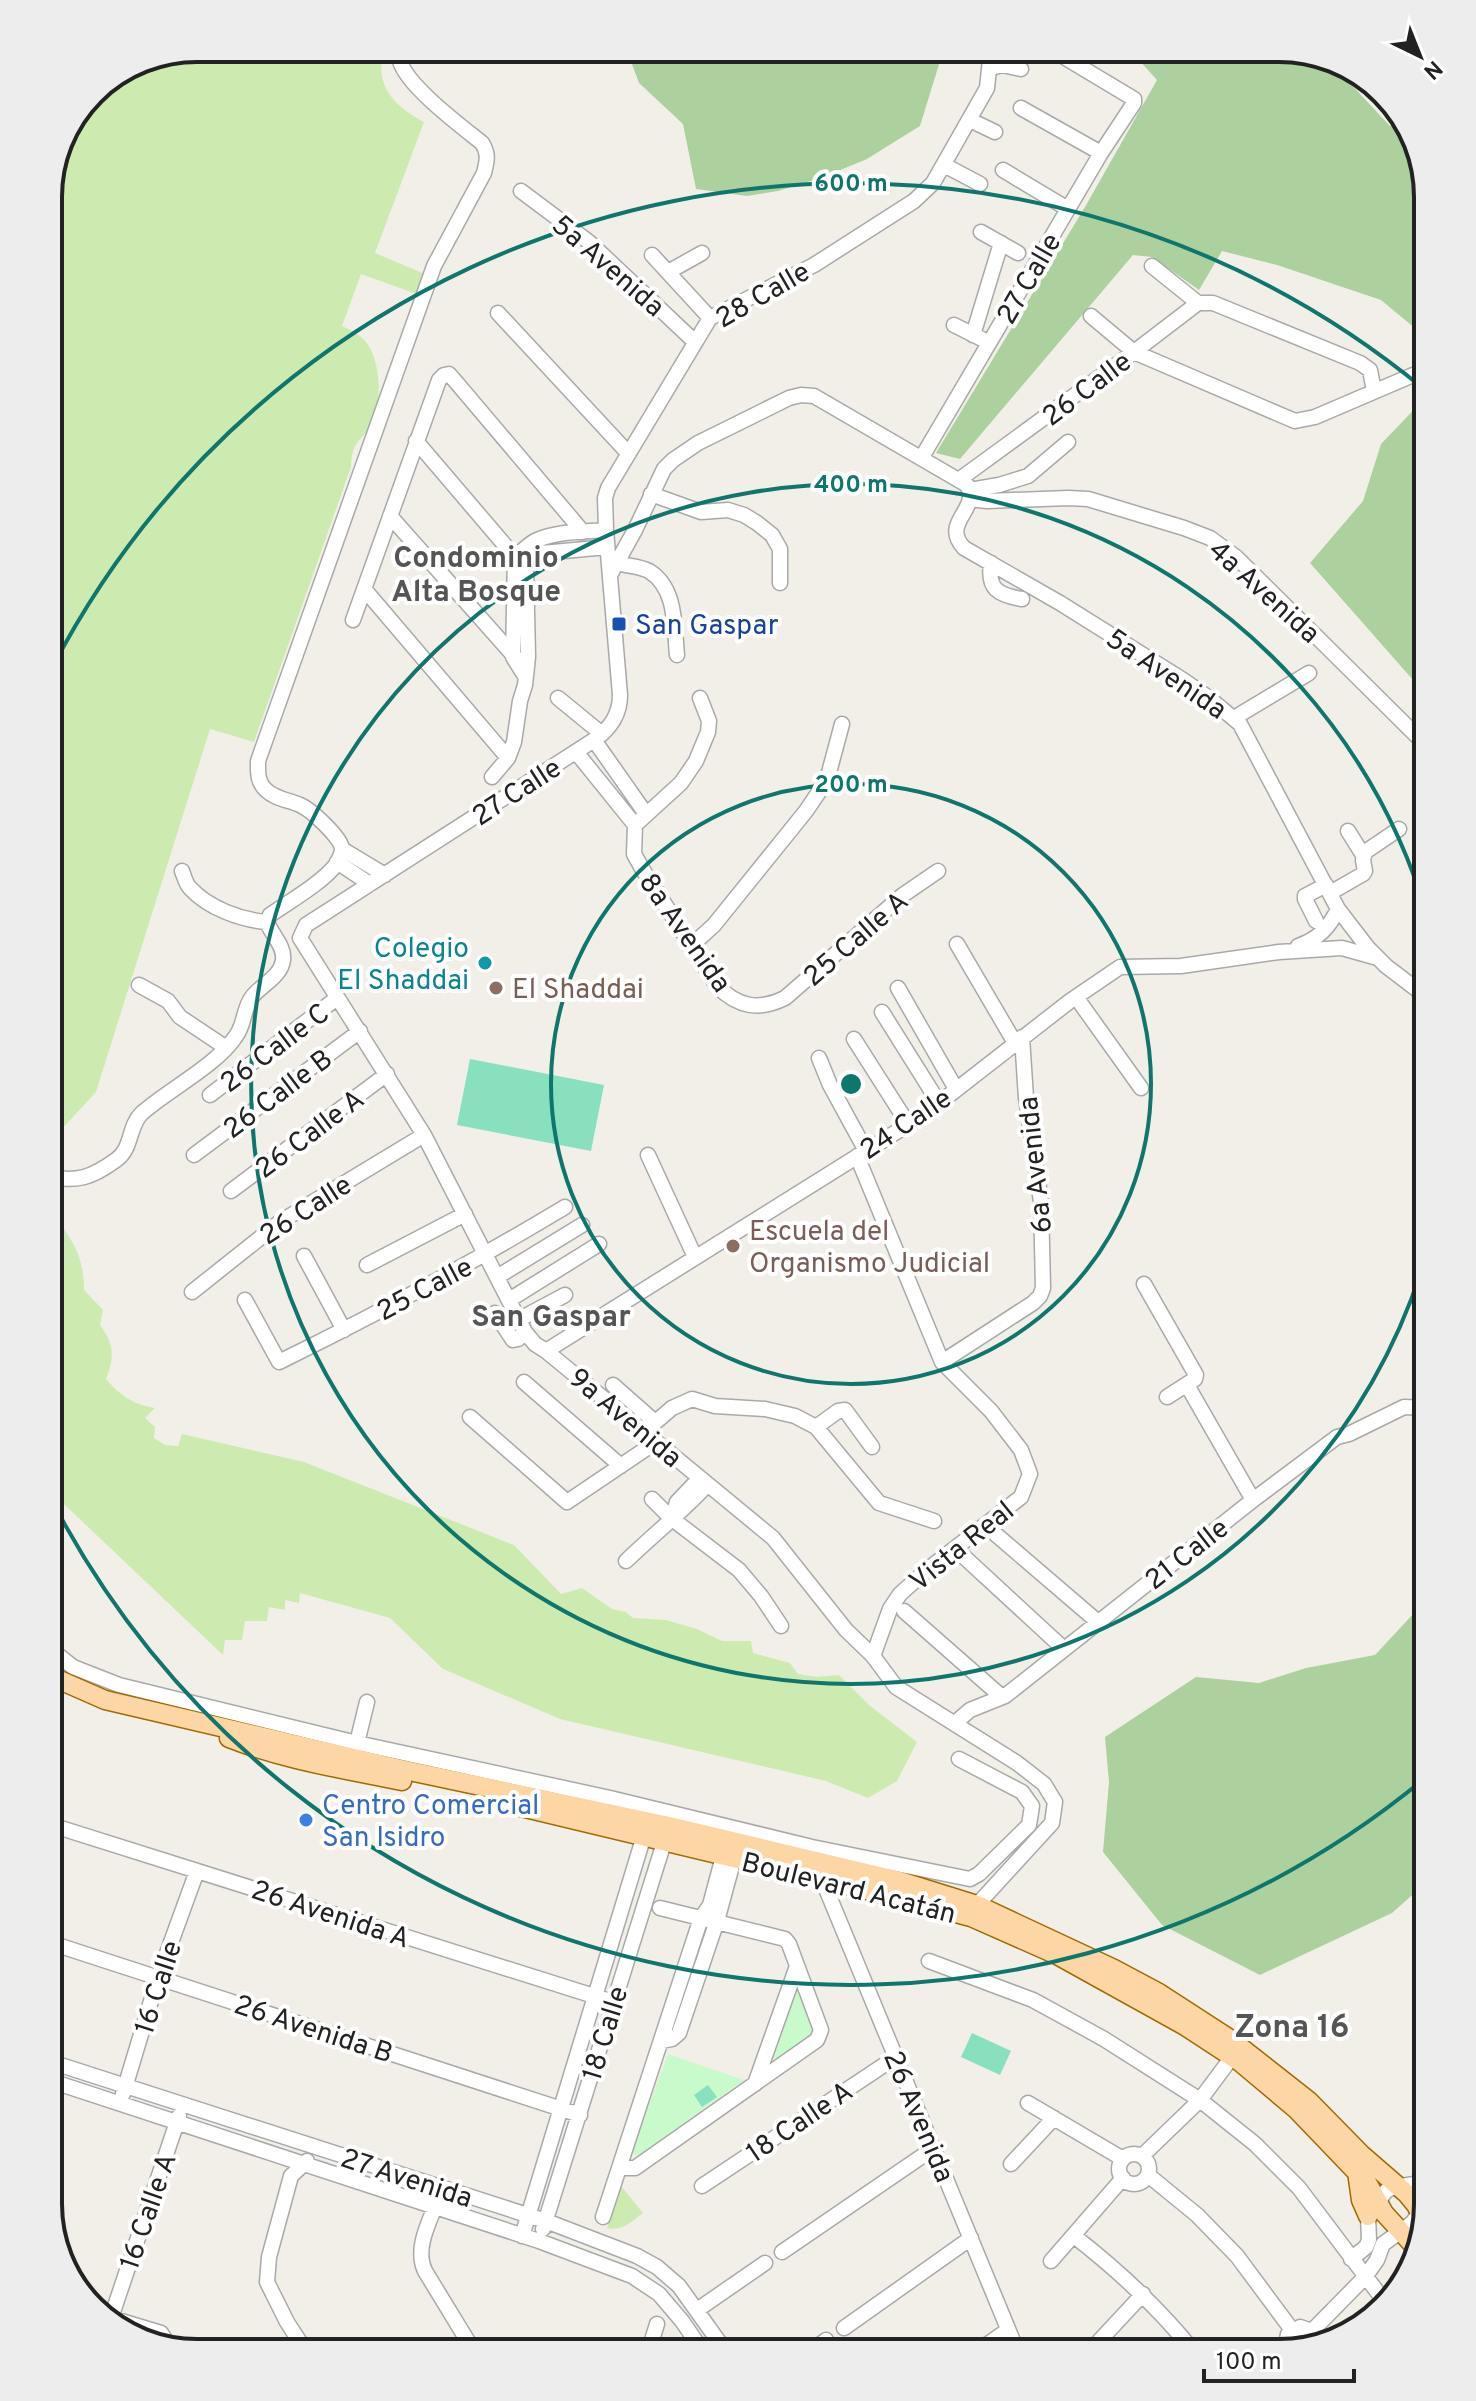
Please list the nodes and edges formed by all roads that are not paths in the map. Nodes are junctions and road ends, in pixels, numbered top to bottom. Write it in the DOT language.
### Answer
graph roads {
  1 [pos="401,62"];
  2 [pos="988,62"];
  3 [pos="995,62"];
  4 [pos="1072,62"];
  5 [pos="1021,69"];
  6 [pos="1021,108"];
  7 [pos="970,120"];
  8 [pos="995,132"];
  9 [pos="1101,153"];
  10 [pos="944,165"];
  11 [pos="1003,170"];
  12 [pos="980,184"];
  13 [pos="521,191"];
  14 [pos="1068,209"];
  15 [pos="981,232"];
  16 [pos="1001,243"];
  17 [pos="702,253"];
  18 [pos="1018,253"];
  19 [pos="652,255"];
  20 [pos="1152,266"];
  21 [pos="668,272"];
  22 [pos="1206,303"];
  23 [pos="498,313"];
  24 [pos="1091,316"];
  25 [pos="710,318"];
  26 [pos="954,325"];
  27 [pos="973,335"];
  28 [pos="695,342"];
  29 [pos="990,343"];
  30 [pos="1134,352"];
  31 [pos="1413,375"];
  32 [pos="1374,391"];
  33 [pos="416,441"];
  34 [pos="1068,442"];
  35 [pos="628,453"];
  36 [pos="922,457"];
  37 [pos="967,490"];
  38 [pos="651,494"];
  39 [pos="390,516"];
  40 [pos="606,530"];
  41 [pos="583,532"];
  42 [pos="607,547"];
  43 [pos="520,562"];
  44 [pos="991,563"];
  45 [pos="613,570"];
  46 [pos="780,583"];
  47 [pos="365,590"];
  48 [pos="1022,599"];
  49 [pos="353,620"];
  50 [pos="677,655"];
  51 [pos="520,657"];
  52 [pos="1309,673"];
  53 [pos="558,698"];
  54 [pos="700,698"];
  55 [pos="1234,718"];
  56 [pos="842,724"];
  57 [pos="1414,733"];
  58 [pos="598,737"];
  59 [pos="576,752"];
  60 [pos="508,758"];
  61 [pos="492,777"];
  62 [pos="640,820"];
  63 [pos="1399,829"];
  64 [pos="1348,831"];
  65 [pos="1363,855"];
  66 [pos="340,856"];
  67 [pos="182,871"];
  68 [pos="938,871"];
  69 [pos="385,875"];
  70 [pos="370,884"];
  71 [pos="1328,889"];
  72 [pos="1338,909"];
  73 [pos="1316,921"];
  74 [pos="267,922"];
  75 [pos="301,943"];
  76 [pos="957,944"];
  77 [pos="691,946"];
  78 [pos="1279,952"];
  79 [pos="1377,957"];
  80 [pos="139,985"];
  81 [pos="1414,987"];
  82 [pos="898,988"];
  83 [pos="1076,997"];
  84 [pos="337,998"];
  85 [pos="771,1005"];
  86 [pos="882,1012"];
  87 [pos="360,1031"];
  88 [pos="854,1039"];
  89 [pos="1018,1040"];
  90 [pos="225,1047"];
  91 [pos="819,1058"];
  92 [pos="387,1074"];
  93 [pos="1141,1088"];
  94 [pos="956,1089"];
  95 [pos="210,1095"];
  96 [pos="939,1103"];
  97 [pos="908,1124"];
  98 [pos="424,1135"];
  99 [pos="862,1153"];
  100 [pos="194,1155"];
  101 [pos="648,1155"];
  102 [pos="62,1179"];
  103 [pos="231,1191"];
  104 [pos="565,1207"];
  105 [pos="465,1214"];
  106 [pos="582,1225"];
  107 [pos="599,1244"];
  108 [pos="485,1255"];
  109 [pos="304,1256"];
  110 [pos="695,1257"];
  111 [pos="367,1265"];
  112 [pos="497,1277"];
  113 [pos="1144,1284"];
  114 [pos="192,1292"];
  115 [pos="565,1295"];
  116 [pos="245,1300"];
  117 [pos="509,1300"];
  118 [pos="495,1313"];
  119 [pos="522,1326"];
  120 [pos="344,1330"];
  121 [pos="546,1351"];
  122 [pos="942,1362"];
  123 [pos="524,1382"];
  124 [pos="613,1385"];
  125 [pos="1187,1385"];
  126 [pos="1167,1397"];
  127 [pos="1414,1407"];
  128 [pos="470,1417"];
  129 [pos="816,1427"];
  130 [pos="652,1432"];
  131 [pos="872,1447"];
  132 [pos="621,1466"];
  133 [pos="703,1482"];
  134 [pos="652,1499"];
  135 [pos="1253,1500"];
  136 [pos="671,1518"];
  137 [pos="934,1521"];
  138 [pos="993,1532"];
  139 [pos="961,1554"];
  140 [pos="626,1561"];
  141 [pos="904,1611"];
  142 [pos="1098,1622"];
  143 [pos="781,1626"];
  144 [pos="1064,1649"];
  145 [pos="873,1656"];
  146 [pos="62,1658"];
  147 [pos="62,1681"];
  148 [pos="1002,1697"];
  149 [pos="367,1702"];
  150 [pos="955,1723"];
  151 [pos="357,1743"];
  152 [pos="959,1759"];
  153 [pos="62,1828"];
  154 [pos="646,1828"];
  155 [pos="667,1833"];
  156 [pos="731,1849"];
  157 [pos="197,1871"];
  158 [pos="822,1879"];
  159 [pos="660,1908"];
  160 [pos="974,1911"];
  161 [pos="701,1918"];
  162 [pos="717,1921"];
  163 [pos="62,1947"];
  164 [pos="929,1961"];
  165 [pos="797,1966"];
  166 [pos="158,1978"];
  167 [pos="594,1996"];
  168 [pos="613,2002"];
  169 [pos="661,2041"];
  170 [pos="896,2057"];
  171 [pos="1232,2057"];
  172 [pos="62,2065"];
  173 [pos="755,2084"];
  174 [pos="62,2085"];
  175 [pos="126,2086"];
  176 [pos="1200,2100"];
  177 [pos="1028,2103"];
  178 [pos="119,2104"];
  179 [pos="183,2104"];
  180 [pos="561,2109"];
  181 [pos="580,2115"];
  182 [pos="1054,2118"];
  183 [pos="177,2123"];
  184 [pos="314,2146"];
  185 [pos="934,2148"];
  186 [pos="1142,2156"];
  187 [pos="1123,2159"];
  188 [pos="1011,2164"];
  189 [pos="305,2165"];
  190 [pos="620,2168"];
  191 [pos="1148,2175"];
  192 [pos="1123,2178"];
  193 [pos="1414,2184"];
  194 [pos="702,2186"];
  195 [pos="1397,2187"];
  196 [pos="442,2188"];
  197 [pos="1414,2201"];
  198 [pos="435,2207"];
  199 [pos="1373,2208"];
  200 [pos="528,2215"];
  201 [pos="603,2217"];
  202 [pos="546,2221"];
  203 [pos="1413,2222"];
  204 [pos="1400,2231"];
  205 [pos="522,2236"];
  206 [pos="1074,2236"];
  207 [pos="971,2238"];
  208 [pos="1409,2240"];
  209 [pos="539,2241"];
  210 [pos="1383,2244"];
  211 [pos="782,2252"];
  212 [pos="1351,2259"];
  213 [pos="1051,2261"];
  214 [pos="765,2263"];
  215 [pos="1365,2277"];
  216 [pos="1143,2294"];
  217 [pos="1379,2294"];
  218 [pos="114,2309"];
  219 [pos="697,2310"];
  220 [pos="657,2324"];
  221 [pos="844,2328"];
  222 [pos="1008,2330"];
  223 [pos="1292,2330"];
  224 [pos="1319,2332"];
  225 [pos="1311,2335"];
  226 [pos="298,2339"];
  227 [pos="467,2339"];
  228 [pos="652,2339"];
  229 [pos="693,2339"];
  230 [pos="717,2339"];
  231 [pos="995,2339"];
  232 [pos="1012,2339"];
  233 [pos="1101,2339"];
  234 [pos="1184,2339"];
  235 [pos="1286,2339"];
  1 -- 66 [label="street"];
  2 -- 7 [label="street, 28 Calle"];
  3 -- 5 [label="street"];
  4 -- 9 [label="street, 27 Calle"];
  6 -- 9 [label="street"];
  7 -- 8 [label="street"];
  7 -- 10 [label="street, 28 Calle"];
  9 -- 14 [label="street, 27 Calle"];
  10 -- 12 [label="street"];
  10 -- 25 [label="street, 28 Calle"];
  11 -- 14 [label="street"];
  13 -- 28 [label="street, 5a Avenida"];
  14 -- 29 [label="street, 27 Calle"];
  15 -- 16 [label="street"];
  16 -- 18 [label="street"];
  16 -- 27 [label="street"];
  17 -- 21 [label="street"];
  19 -- 21 [label="street"];
  20 -- 22 [label="street"];
  21 -- 25 [label="street"];
  22 -- 30 [label="street, 26 Calle"];
  22 -- 32 [label="street"];
  23 -- 35 [label="street"];
  24 -- 30 [label="street"];
  25 -- 28 [label="street, 28 Calle"];
  26 -- 27 [label="street"];
  27 -- 29 [label="street"];
  28 -- 35 [label="street, 28 Calle"];
  29 -- 36 [label="street, 27 Calle"];
  30 -- 32 [label="street"];
  30 -- 37 [label="street, 26 Calle"];
  31 -- 32 [label="street"];
  33 -- 39 [label="street"];
  33 -- 41 [label="street"];
  33 -- 43 [label="street"];
  34 -- 37 [label="street"];
  35 -- 40 [label="street, 28 Calle"];
  36 -- 37 [label="street, 4a Avenida"];
  36 -- 38 [label="street, 4a Avenida"];
  37 -- 44 [label="street, 5a Avenida"];
  37 -- 57 [label="street, 4a Avenida"];
  38 -- 45 [label="street, 4a Avenida"];
  38 -- 46 [label="street"];
  39 -- 47 [label="street"];
  39 -- 51 [label="street"];
  40 -- 41 [label="street"];
  40 -- 42 [label="street, 28 Calle"];
  41 -- 43 [label="street"];
  42 -- 43 [label="street"];
  42 -- 45 [label="street, 28 Calle"];
  43 -- 51 [label="street"];
  44 -- 48 [label="street"];
  44 -- 55 [label="street, 5a Avenida"];
  45 -- 50 [label="street"];
  45 -- 58 [label="street, 27 Calle"];
  47 -- 49 [label="street"];
  47 -- 60 [label="street"];
  51 -- 60 [label="street"];
  52 -- 55 [label="street"];
  53 -- 58 [label="street, 8a Avenida"];
  54 -- 62 [label="street"];
  55 -- 71 [label="street, 5a Avenida"];
  56 -- 77 [label="street"];
  58 -- 59 [label="street, 27 Calle"];
  58 -- 62 [label="street, 8a Avenida"];
  59 -- 62 [label="street"];
  59 -- 69 [label="street, 27 Calle"];
  60 -- 61 [label="street"];
  62 -- 77 [label="street, 8a Avenida"];
  63 -- 65 [label="street"];
  64 -- 65 [label="street"];
  65 -- 71 [label="street"];
  66 -- 69 [label="street"];
  66 -- 70 [label="street"];
  66 -- 74 [label="street"];
  67 -- 74 [label="street"];
  68 -- 85 [label="street, 25 Calle A"];
  69 -- 70 [label="street, 27 Calle"];
  70 -- 75 [label="street, 27 Calle"];
  71 -- 72 [label="street, 5a Avenida"];
  71 -- 73 [label="street"];
  72 -- 78 [label="street, 24 Calle"];
  72 -- 79 [label="street, 5a Avenida"];
  74 -- 90 [label="street"];
  75 -- 84 [label="street, 9a Avenida"];
  76 -- 89 [label="street"];
  77 -- 85 [label="street, 8a Avenida"];
  78 -- 79 [label="street, 24 Calle"];
  78 -- 83 [label="street, 24 Calle"];
  79 -- 81 [label="street, 5a Avenida"];
  80 -- 90 [label="street"];
  82 -- 94 [label="street"];
  83 -- 89 [label="street, 24 Calle"];
  83 -- 93 [label="street"];
  84 -- 87 [label="street, 9a Avenida"];
  84 -- 95 [label="street, 26 Calle C"];
  86 -- 96 [label="street"];
  87 -- 92 [label="street, 9a Avenida"];
  87 -- 100 [label="street, 26 Calle B"];
  88 -- 97 [label="street"];
  89 -- 94 [label="street, 24 Calle"];
  89 -- 122 [label="street, 6a Avenida"];
  90 -- 102 [label="street"];
  91 -- 99 [label="street"];
  92 -- 98 [label="street, 9a Avenida"];
  92 -- 103 [label="street, 26 Calle A"];
  94 -- 96 [label="street, 24 Calle"];
  96 -- 97 [label="street, 24 Calle"];
  97 -- 99 [label="street, 24 Calle"];
  98 -- 105 [label="street, 9a Avenida"];
  98 -- 114 [label="street, 26 Calle"];
  99 -- 110 [label="street, 24 Calle"];
  99 -- 122 [label="street"];
  101 -- 110 [label="street"];
  104 -- 108 [label="street, 25 Calle"];
  105 -- 108 [label="street, 9a Avenida"];
  105 -- 111 [label="street"];
  106 -- 112 [label="street"];
  107 -- 117 [label="street"];
  108 -- 112 [label="street, 9a Avenida"];
  108 -- 120 [label="street, 25 Calle"];
  109 -- 120 [label="street"];
  110 -- 121 [label="street, 24 Calle"];
  112 -- 117 [label="street, 9a Avenida"];
  113 -- 125 [label="street"];
  115 -- 119 [label="street"];
  116 -- 120 [label="street, 25 Calle"];
  117 -- 119 [label="street, 9a Avenida"];
  118 -- 119 [label="street"];
  119 -- 121 [label="street, 9a Avenida"];
  121 -- 130 [label="street, 9a Avenida"];
  122 -- 145 [label="street, Vista Real"];
  123 -- 132 [label="street"];
  124 -- 130 [label="street"];
  125 -- 126 [label="street"];
  125 -- 135 [label="street"];
  127 -- 135 [label="street, 21 Calle"];
  128 -- 132 [label="street"];
  129 -- 130 [label="street"];
  129 -- 131 [label="street"];
  129 -- 137 [label="street"];
  130 -- 132 [label="street"];
  130 -- 133 [label="street, 9a Avenida"];
  133 -- 136 [label="street"];
  133 -- 145 [label="street, 9a Avenida"];
  134 -- 136 [label="street"];
  135 -- 142 [label="street, 21 Calle"];
  136 -- 140 [label="street"];
  136 -- 143 [label="street"];
  138 -- 142 [label="street"];
  139 -- 144 [label="street"];
  141 -- 148 [label="street"];
  142 -- 144 [label="street, 21 Calle"];
  144 -- 148 [label="street, 21 Calle"];
  145 -- 150 [label="street, 9a Avenida"];
  146 -- 151 [label="street"];
  147 -- 154 [label="main road, Boulevard Acatán"];
  148 -- 150 [label="street, 21 Calle"];
  149 -- 151 [label="street"];
  150 -- 160 [label="street, 9a Avenida"];
  151 -- 152 [label="street"];
  153 -- 157 [label="street, 26 Avenida A"];
  154 -- 155 [label="main road, Boulevard Acatán"];
  154 -- 167 [label="street, 18 Calle"];
  155 -- 156 [label="main road, Boulevard Acatán"];
  155 -- 168 [label="street, 18 Calle"];
  156 -- 158 [label="main road, Boulevard Acatán"];
  156 -- 160 [label="main road, Boulevard Acatán"];
  156 -- 161 [label="street"];
  156 -- 162 [label="street"];
  157 -- 166 [label="street, 16 Calle"];
  157 -- 167 [label="street, 26 Avenida A"];
  158 -- 160 [label="main road, Boulevard Acatán"];
  158 -- 170 [label="street, 26 Avenida"];
  159 -- 161 [label="street"];
  160 -- 171 [label="main road, Boulevard Acatán"];
  160 -- 195 [label="main road, Boulevard Acatán"];
  161 -- 162 [label="street"];
  161 -- 169 [label="street"];
  162 -- 165 [label="street"];
  162 -- 169 [label="street"];
  163 -- 166 [label="street, 26 Avenida B"];
  164 -- 176 [label="street"];
  165 -- 173 [label="street"];
  165 -- 173 [label="street"];
  166 -- 175 [label="street, 16 Calle"];
  166 -- 180 [label="street, 26 Avenida B"];
  167 -- 168 [label="street, 26 Avenida A"];
  167 -- 180 [label="street, 18 Calle"];
  168 -- 181 [label="street, 18 Calle"];
  169 -- 190 [label="street"];
  170 -- 185 [label="street, 26 Avenida"];
  170 -- 194 [label="street, 18 Calle A"];
  171 -- 176 [label="street"];
  171 -- 199 [label="main road, Boulevard Acatán"];
  172 -- 175 [label="street, 27 Avenida"];
  173 -- 190 [label="street"];
  174 -- 178 [label="street, 27 Avenida"];
  175 -- 178 [label="street, 16 Calle"];
  175 -- 179 [label="street, 27 Avenida"];
  176 -- 186 [label="street"];
  176 -- 212 [label="street"];
  177 -- 182 [label="street"];
  178 -- 183 [label="street, 27 Avenida"];
  179 -- 183 [label="street, 16 Calle A"];
  179 -- 184 [label="street, 27 Avenida"];
  180 -- 181 [label="street, 26 Avenida B"];
  180 -- 200 [label="street, 18 Calle"];
  181 -- 202 [label="street, 18 Calle"];
  182 -- 187 [label="street"];
  182 -- 188 [label="street"];
  183 -- 189 [label="street, 27 Avenida"];
  183 -- 218 [label="street, 16 Calle A"];
  184 -- 189 [label="street"];
  184 -- 196 [label="street, 27 Avenida"];
  185 -- 207 [label="street, 26 Avenida"];
  185 -- 211 [label="street"];
  186 -- 187 [label="street"];
  186 -- 191 [label="street"];
  187 -- 192 [label="street"];
  189 -- 198 [label="street, 27 Avenida"];
  189 -- 226 [label="street"];
  190 -- 201 [label="street"];
  191 -- 192 [label="street"];
  191 -- 223 [label="street"];
  192 -- 206 [label="street"];
  193 -- 195 [label="street"];
  195 -- 197 [label="main road, Boulevard Acatán"];
  195 -- 199 [label="street"];
  196 -- 198 [label="street"];
  196 -- 200 [label="street, 27 Avenida"];
  198 -- 205 [label="street, 27 Avenida"];
  198 -- 227 [label="street"];
  199 -- 204 [label="main road, Boulevard Acatán"];
  199 -- 210 [label="street"];
  199 -- 212 [label="street"];
  200 -- 202 [label="street, 27 Avenida"];
  200 -- 205 [label="street, 18 Calle"];
  202 -- 209 [label="street, 18 Calle"];
  202 -- 219 [label="street, 27 Avenida"];
  203 -- 204 [label="street"];
  204 -- 208 [label="main road, Boulevard Acatán"];
  204 -- 210 [label="street"];
  205 -- 209 [label="street, 27 Avenida"];
  206 -- 213 [label="street"];
  206 -- 216 [label="street"];
  207 -- 221 [label="street"];
  207 -- 222 [label="street, 26 Avenida"];
  209 -- 229 [label="street, 27 Avenida"];
  210 -- 215 [label="street"];
  212 -- 215 [label="street"];
  214 -- 219 [label="street"];
  215 -- 217 [label="street"];
  215 -- 224 [label="street"];
  216 -- 233 [label="street"];
  216 -- 234 [label="street"];
  219 -- 230 [label="street, 27 Avenida"];
  220 -- 228 [label="street"];
  222 -- 231 [label="street"];
  222 -- 232 [label="street, 26 Avenida"];
  223 -- 225 [label="street"];
  223 -- 235 [label="street"];
}
